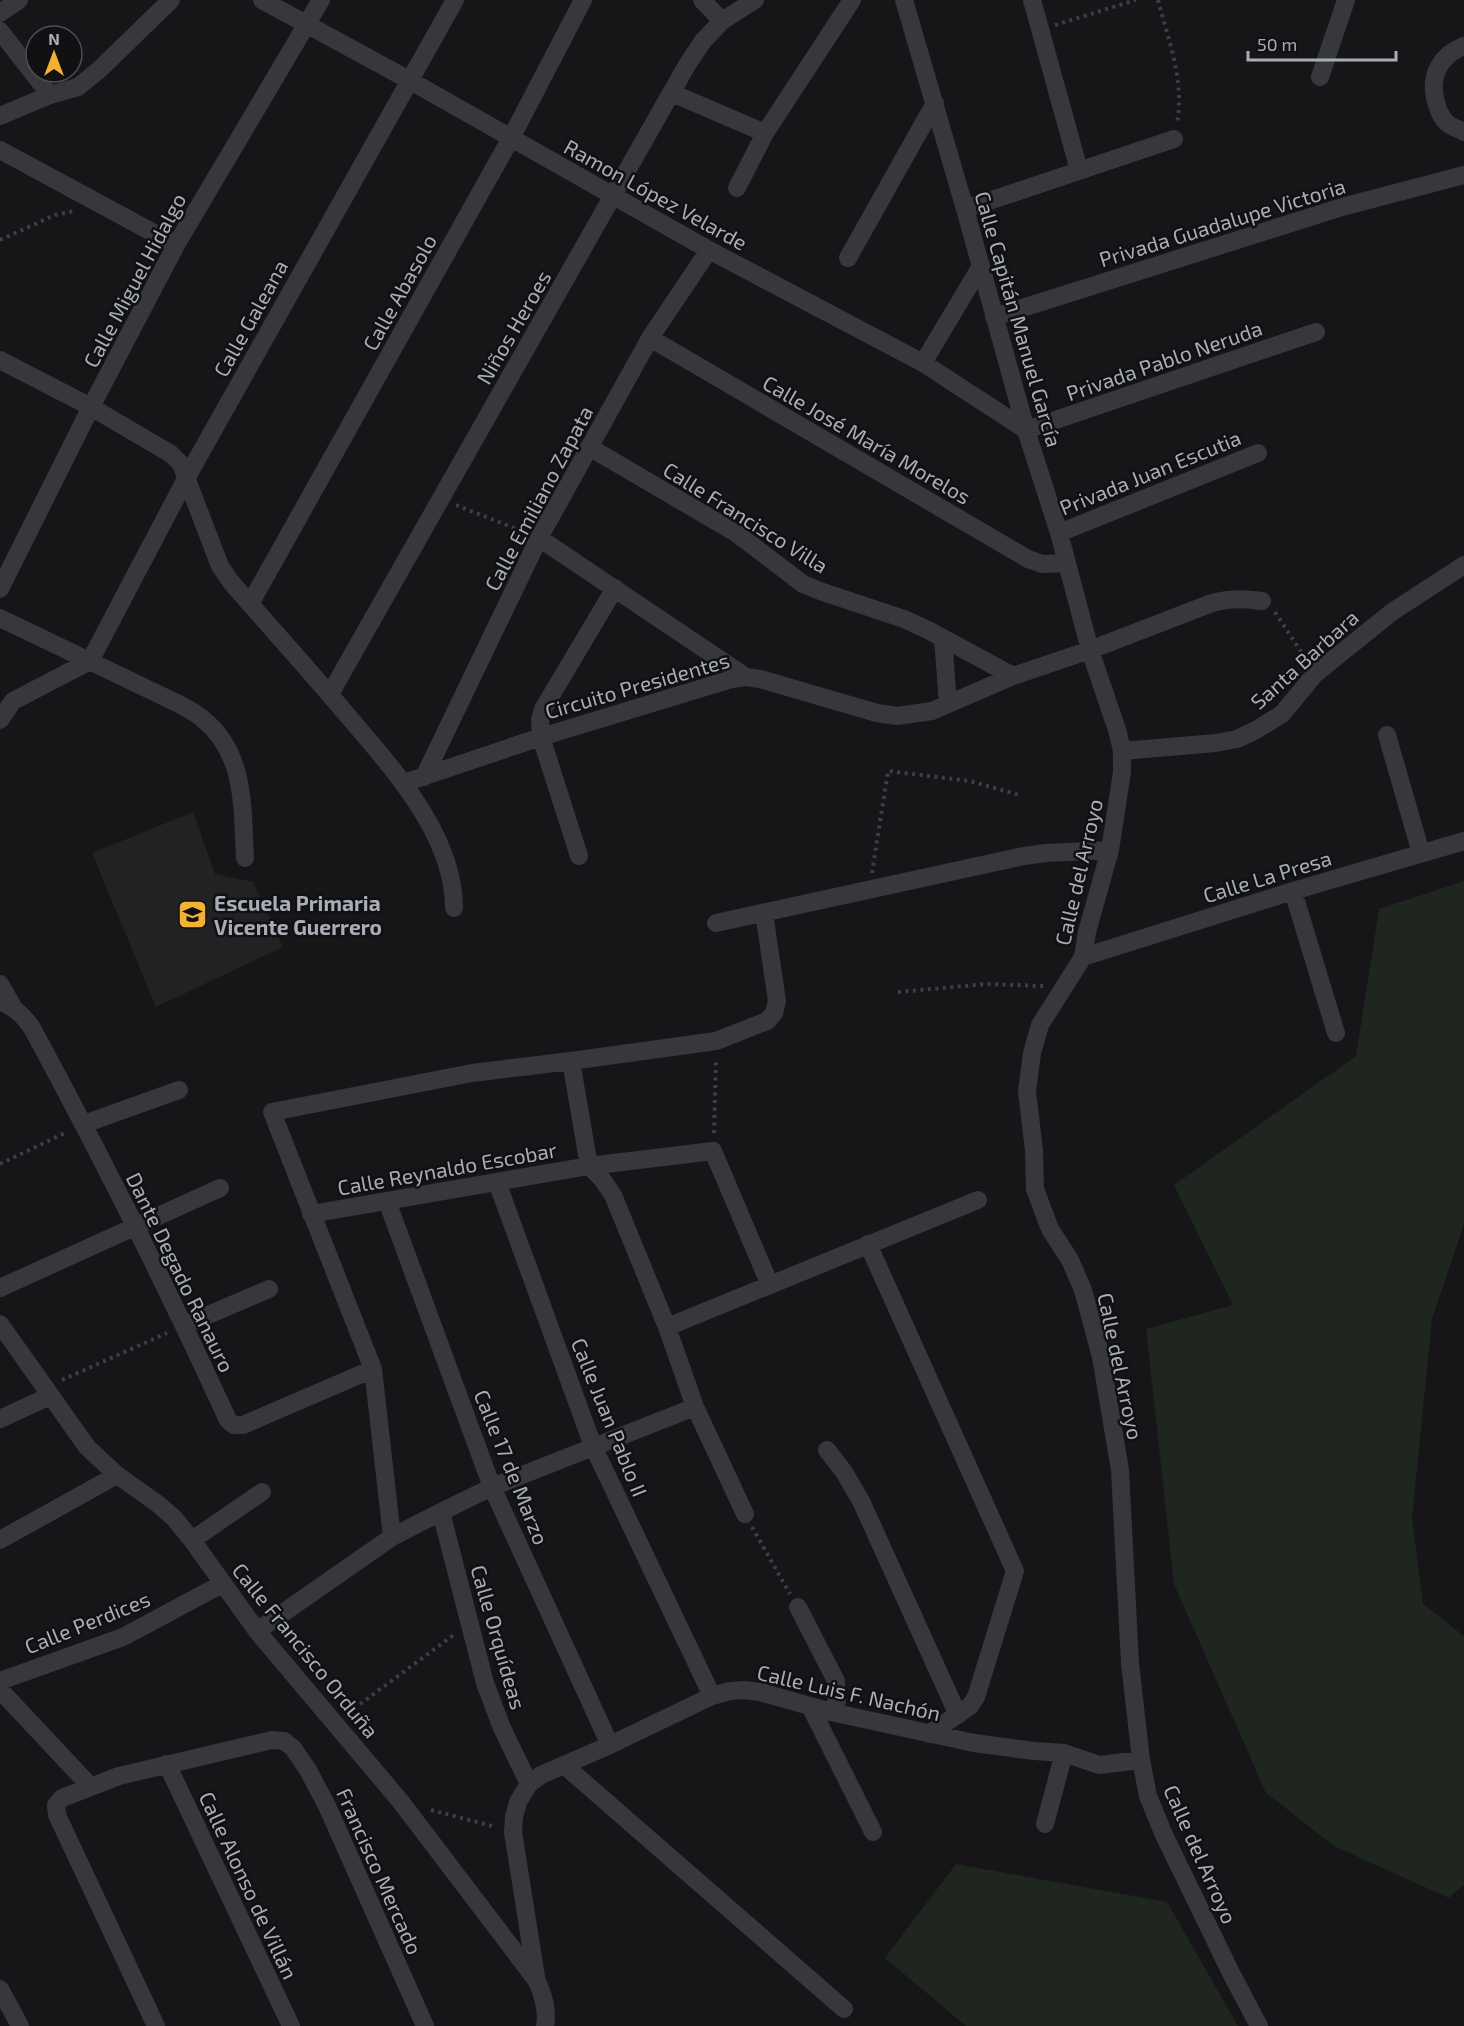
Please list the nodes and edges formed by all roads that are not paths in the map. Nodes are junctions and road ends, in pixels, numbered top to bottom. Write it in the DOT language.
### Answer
graph roads {
  1 [pos="19,0"];
  2 [pos="171,0"];
  3 [pos="262,0"];
  4 [pos="321,0"];
  5 [pos="455,0"];
  6 [pos="583,0"];
  7 [pos="702,0"];
  8 [pos="755,0"];
  9 [pos="852,0"];
  10 [pos="904,0"];
  11 [pos="1032,0"];
  12 [pos="1347,0"];
  13 [pos="0,13"];
  14 [pos="722,21"];
  15 [pos="306,24"];
  16 [pos="0,31"];
  17 [pos="1464,46"];
  18 [pos="1320,77"];
  19 [pos="409,80"];
  20 [pos="672,93"];
  21 [pos="50,96"];
  22 [pos="935,103"];
  23 [pos="0,116"];
  24 [pos="1464,132"];
  25 [pos="765,133"];
  26 [pos="511,138"];
  27 [pos="1174,139"];
  28 [pos="0,150"];
  29 [pos="1079,170"];
  30 [pos="1464,174"];
  31 [pos="737,188"];
  32 [pos="614,196"];
  33 [pos="965,209"];
  34 [pos="176,245"];
  35 [pos="709,250"];
  36 [pos="848,258"];
  37 [pos="981,266"];
  38 [pos="994,317"];
  39 [pos="1316,332"];
  40 [pos="650,338"];
  41 [pos="0,360"];
  42 [pos="923,363"];
  43 [pos="91,407"];
  44 [pos="1026,430"];
  45 [pos="589,447"];
  46 [pos="1258,453"];
  47 [pos="187,477"];
  48 [pos="1059,533"];
  49 [pos="539,538"];
  50 [pos="1066,563"];
  51 [pos="1464,565"];
  52 [pos="615,588"];
  53 [pos="0,589"];
  54 [pos="1262,601"];
  55 [pos="250,604"];
  56 [pos="0,618"];
  57 [pos="943,638"];
  58 [pos="1090,650"];
  59 [pos="90,661"];
  60 [pos="1013,676"];
  61 [pos="746,677"];
  62 [pos="330,694"];
  63 [pos="948,704"];
  64 [pos="0,720"];
  65 [pos="1387,735"];
  66 [pos="541,737"];
  67 [pos="1122,751"];
  68 [pos="424,777"];
  69 [pos="404,783"];
  70 [pos="1464,841"];
  71 [pos="1110,850"];
  72 [pos="1421,853"];
  73 [pos="579,856"];
  74 [pos="245,858"];
  75 [pos="1293,891"];
  76 [pos="454,908"];
  77 [pos="764,913"];
  78 [pos="716,923"];
  79 [pos="1083,957"];
  80 [pos="0,984"];
  81 [pos="7,1004"];
  82 [pos="1336,1033"];
  83 [pos="571,1061"];
  84 [pos="179,1090"];
  85 [pos="84,1124"];
  86 [pos="589,1166"];
  87 [pos="497,1182"];
  88 [pos="220,1188"];
  89 [pos="978,1200"];
  90 [pos="387,1201"];
  91 [pos="311,1214"];
  92 [pos="134,1225"];
  93 [pos="868,1244"];
  94 [pos="770,1285"];
  95 [pos="0,1288"];
  96 [pos="269,1290"];
  97 [pos="0,1324"];
  98 [pos="184,1325"];
  99 [pos="667,1327"];
  100 [pos="373,1369"];
  101 [pos="47,1392"];
  102 [pos="695,1407"];
  103 [pos="0,1419"];
  104 [pos="593,1446"];
  105 [pos="826,1450"];
  106 [pos="117,1475"];
  107 [pos="492,1487"];
  108 [pos="262,1492"];
  109 [pos="441,1512"];
  110 [pos="745,1514"];
  111 [pos="392,1537"];
  112 [pos="0,1540"];
  113 [pos="192,1540"];
  114 [pos="222,1584"];
  115 [pos="798,1607"];
  116 [pos="257,1631"];
  117 [pos="0,1681"];
  118 [pos="0,1690"];
  119 [pos="712,1696"];
  120 [pos="810,1706"];
  121 [pos="831,1712"];
  122 [pos="958,1715"];
  123 [pos="929,1734"];
  124 [pos="610,1745"];
  125 [pos="1064,1753"];
  126 [pos="1141,1760"];
  127 [pos="167,1764"];
  128 [pos="564,1765"];
  129 [pos="529,1784"];
  130 [pos="90,1786"];
  131 [pos="1045,1824"];
  132 [pos="873,1832"];
  133 [pos="537,1981"];
  134 [pos="0,1989"];
  135 [pos="844,2009"];
  136 [pos="20,2026"];
  137 [pos="156,2026"];
  138 [pos="291,2026"];
  139 [pos="425,2026"];
  140 [pos="545,2026"];
  141 [pos="1259,2026"];
  1 -- 13 [label="street"];
  2 -- 21 [label="street"];
  3 -- 15 [label="street, Ramon López Velarde"];
  4 -- 15 [label="street, Calle Miguel Hidalgo"];
  5 -- 19 [label="street, Calle Galeana"];
  6 -- 26 [label="street, Calle Abasolo"];
  7 -- 14 [label="street"];
  8 -- 14 [label="street, Niños Heroes"];
  9 -- 25 [label="street"];
  10 -- 22 [label="street, Calle Capitán Manuel García"];
  11 -- 29 [label="street"];
  12 -- 18 [label="street"];
  14 -- 20 [label="street, Niños Heroes"];
  15 -- 19 [label="street, Ramon López Velarde"];
  15 -- 34 [label="street, Calle Miguel Hidalgo"];
  16 -- 21 [label="street"];
  17 -- 24 [label="street"];
  19 -- 26 [label="street, Ramon López Velarde"];
  19 -- 47 [label="street, Calle Galeana"];
  20 -- 25 [label="street"];
  20 -- 32 [label="street, Niños Heroes"];
  21 -- 23 [label="street"];
  22 -- 33 [label="street, Calle Capitán Manuel García"];
  22 -- 36 [label="street"];
  25 -- 31 [label="street"];
  26 -- 32 [label="street, Ramon López Velarde"];
  26 -- 55 [label="street, Calle Abasolo"];
  27 -- 29 [label="street"];
  28 -- 34 [label="street"];
  29 -- 33 [label="street"];
  30 -- 38 [label="street, Privada Guadalupe Victoria"];
  32 -- 35 [label="street, Ramon López Velarde"];
  32 -- 62 [label="street, Niños Heroes"];
  33 -- 37 [label="street, Calle Capitán Manuel García"];
  34 -- 43 [label="street, Calle Miguel Hidalgo"];
  35 -- 40 [label="street, Calle Emiliano Zapata"];
  35 -- 42 [label="street, Ramon López Velarde"];
  37 -- 38 [label="street, Calle Capitán Manuel García"];
  37 -- 42 [label="street"];
  38 -- 44 [label="street, Calle Capitán Manuel García"];
  39 -- 44 [label="street, Privada Pablo Neruda"];
  40 -- 45 [label="street, Calle Emiliano Zapata"];
  40 -- 50 [label="street, Calle José María Morelos"];
  41 -- 43 [label="street"];
  42 -- 44 [label="street, Ramon López Velarde"];
  43 -- 47 [label="street"];
  43 -- 53 [label="street, Calle Miguel Hidalgo"];
  44 -- 48 [label="street, Calle Capitán Manuel García"];
  45 -- 49 [label="street, Calle Emiliano Zapata"];
  45 -- 57 [label="street, Calle Francisco Villa"];
  46 -- 48 [label="street, Privada Juan Escutia"];
  47 -- 55 [label="street"];
  47 -- 59 [label="street, Calle Galeana"];
  48 -- 50 [label="street, Calle Capitán Manuel García"];
  49 -- 52 [label="street"];
  49 -- 68 [label="street, Calle Emiliano Zapata"];
  50 -- 58 [label="street, Calle Capitán Manuel García"];
  51 -- 67 [label="street, Santa Barbara"];
  52 -- 61 [label="street"];
  52 -- 66 [label="street"];
  54 -- 58 [label="street, Circuito Presidentes"];
  55 -- 62 [label="street"];
  56 -- 59 [label="street"];
  57 -- 60 [label="street, Calle Francisco Villa"];
  57 -- 63 [label="street"];
  58 -- 60 [label="street, Circuito Presidentes"];
  58 -- 67 [label="street, Calle del Arroyo"];
  59 -- 64 [label="street"];
  59 -- 74 [label="street"];
  60 -- 63 [label="street, Circuito Presidentes"];
  61 -- 63 [label="street, Circuito Presidentes"];
  61 -- 66 [label="street, Circuito Presidentes"];
  62 -- 69 [label="street"];
  65 -- 72 [label="street"];
  66 -- 68 [label="street, Circuito Presidentes"];
  66 -- 73 [label="street"];
  67 -- 71 [label="street, Calle del Arroyo"];
  68 -- 69 [label="street, Circuito Presidentes"];
  69 -- 76 [label="street"];
  70 -- 72 [label="street, Calle La Presa"];
  71 -- 77 [label="street"];
  71 -- 79 [label="street, Calle del Arroyo"];
  72 -- 75 [label="street, Calle La Presa"];
  75 -- 79 [label="street, Calle La Presa"];
  75 -- 82 [label="street"];
  77 -- 78 [label="street"];
  77 -- 83 [label="street"];
  79 -- 126 [label="street, Calle del Arroyo"];
  80 -- 81 [label="street, Dante Degado Ranauro"];
  81 -- 85 [label="street, Dante Degado Ranauro"];
  83 -- 86 [label="street"];
  83 -- 91 [label="street"];
  84 -- 85 [label="street"];
  85 -- 92 [label="street, Dante Degado Ranauro"];
  86 -- 87 [label="street, Calle Reynaldo Escobar"];
  86 -- 94 [label="street, Calle Reynaldo Escobar"];
  86 -- 99 [label="street"];
  87 -- 90 [label="street, Calle Reynaldo Escobar"];
  87 -- 104 [label="street, Calle Juan Pablo II"];
  88 -- 92 [label="street"];
  89 -- 93 [label="street"];
  90 -- 91 [label="street, Calle Reynaldo Escobar"];
  90 -- 107 [label="street, Calle 17 de Marzo"];
  91 -- 100 [label="street"];
  92 -- 95 [label="street"];
  92 -- 98 [label="street, Dante Degado Ranauro"];
  93 -- 94 [label="street"];
  93 -- 122 [label="street"];
  94 -- 99 [label="street"];
  96 -- 98 [label="street"];
  97 -- 101 [label="street, Calle Francisco Orduña"];
  98 -- 100 [label="street, Dante Degado Ranauro"];
  99 -- 102 [label="street"];
  100 -- 111 [label="street"];
  101 -- 103 [label="street"];
  101 -- 106 [label="street, Calle Francisco Orduña"];
  102 -- 104 [label="street"];
  102 -- 110 [label="street"];
  104 -- 107 [label="street"];
  104 -- 119 [label="street, Calle Juan Pablo II"];
  105 -- 122 [label="street"];
  106 -- 112 [label="street"];
  106 -- 113 [label="street, Calle Francisco Orduña"];
  107 -- 109 [label="street"];
  107 -- 124 [label="street, Calle 17 de Marzo"];
  108 -- 113 [label="street"];
  109 -- 111 [label="street"];
  109 -- 129 [label="street, Calle Orquídeas"];
  111 -- 116 [label="street"];
  113 -- 114 [label="street, Calle Francisco Orduña"];
  114 -- 116 [label="street, Calle Francisco Orduña"];
  114 -- 117 [label="street, Calle Perdices"];
  115 -- 121 [label="street"];
  116 -- 133 [label="street, Calle Francisco Orduña"];
  118 -- 130 [label="street"];
  119 -- 120 [label="street, Calle Luis F. Nachón"];
  119 -- 124 [label="street, Calle Luis F. Nachón"];
  120 -- 121 [label="street, Calle Luis F. Nachón"];
  120 -- 132 [label="street"];
  121 -- 123 [label="street, Calle Luis F. Nachón"];
  122 -- 123 [label="street"];
  123 -- 125 [label="street, Calle Luis F. Nachón"];
  124 -- 128 [label="street, Calle Luis F. Nachón"];
  125 -- 126 [label="street, Calle Luis F. Nachón"];
  125 -- 131 [label="street"];
  126 -- 141 [label="street, Calle del Arroyo"];
  127 -- 130 [label="street"];
  127 -- 138 [label="street, Calle Alonso de Villán"];
  127 -- 139 [label="street, Francisco Mercado"];
  128 -- 129 [label="street, Calle Luis F. Nachón"];
  128 -- 135 [label="street"];
  129 -- 133 [label="street"];
  130 -- 137 [label="street"];
  133 -- 140 [label="street, Calle Francisco Orduña"];
  134 -- 136 [label="street"];
}
